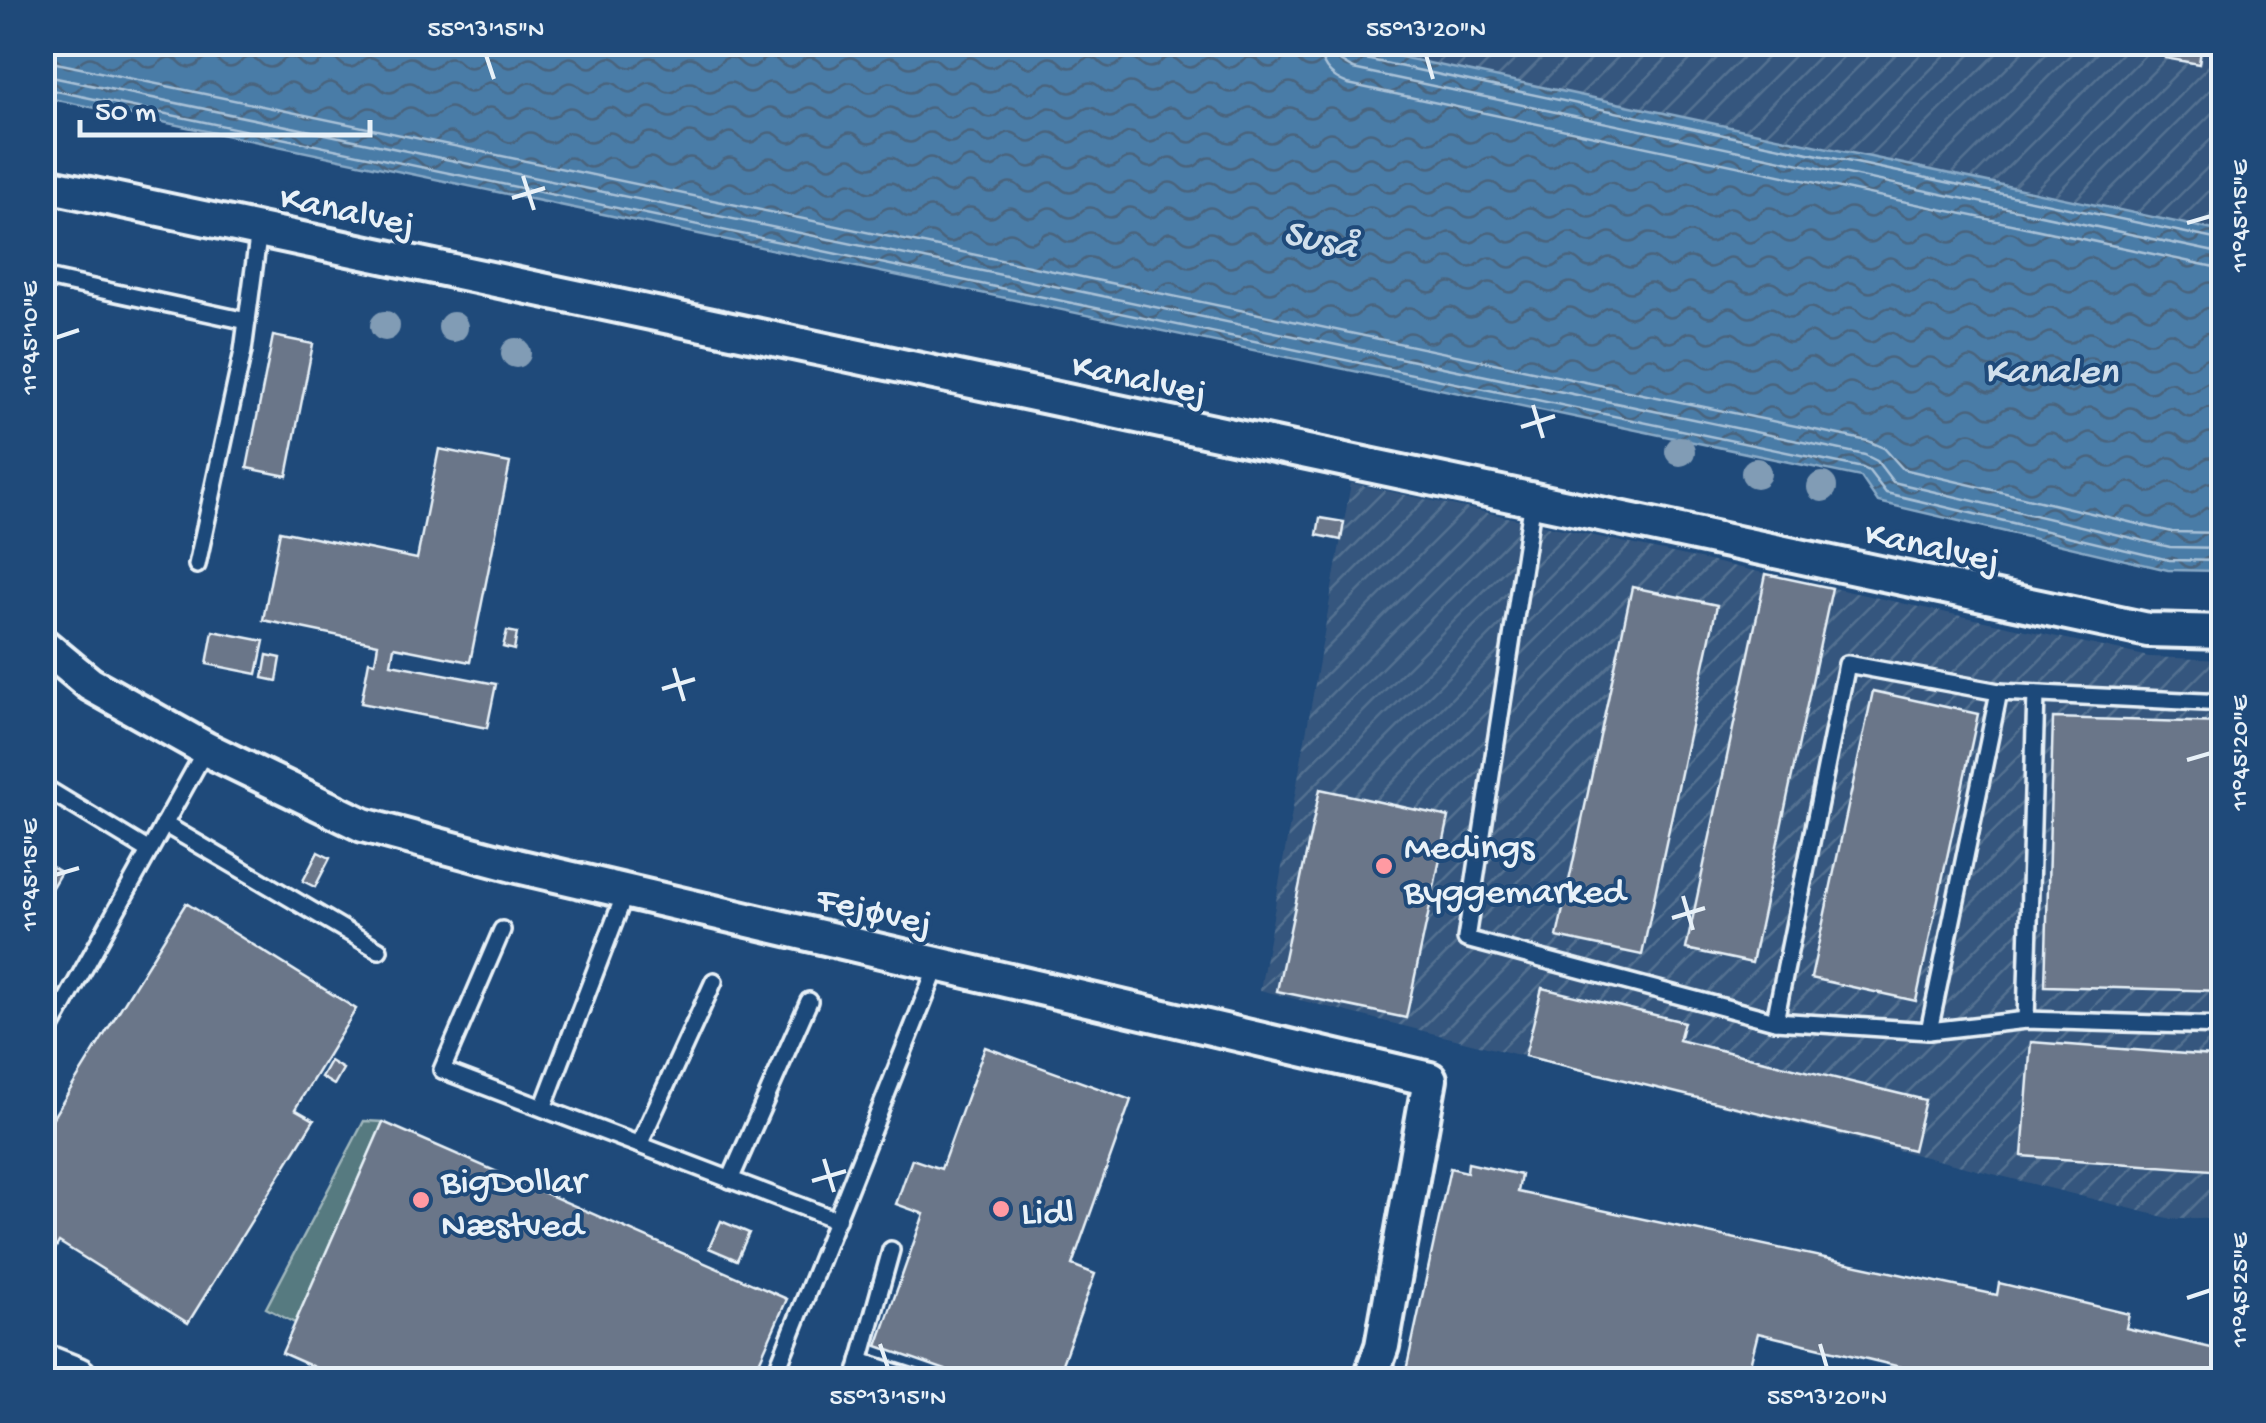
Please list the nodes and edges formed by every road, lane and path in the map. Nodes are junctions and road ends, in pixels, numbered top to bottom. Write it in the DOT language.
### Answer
graph roads {
  1 [pos="42,184"];
  2 [pos="259,230"];
  3 [pos="42,277"];
  4 [pos="247,320"];
  5 [pos="1533,500"];
  6 [pos="198,565"];
  7 [pos="2224,632"];
  8 [pos="42,644"];
  9 [pos="1999,692"];
  10 [pos="2036,694"];
  11 [pos="2224,703"];
  12 [pos="206,749"];
  13 [pos="42,786"];
  14 [pos="164,824"];
  15 [pos="149,851"];
  16 [pos="626,891"];
  17 [pos="502,930"];
  18 [pos="379,950"];
  19 [pos="938,964"];
  20 [pos="714,981"];
  21 [pos="809,1000"];
  22 [pos="2026,1020"];
  23 [pos="1775,1021"];
  24 [pos="2224,1026"];
  25 [pos="1929,1031"];
  26 [pos="42,1044"];
  27 [pos="543,1108"];
  28 [pos="639,1144"];
  29 [pos="730,1180"];
  30 [pos="836,1220"];
  31 [pos="891,1250"];
  32 [pos="860,1361"];
  33 [pos="780,1362"];
  34 [pos="42,1366"];
  35 [pos="75,1380"];
  36 [pos="855,1380"];
  37 [pos="918,1380"];
  38 [pos="1370,1380"];
  1 -- 2 [label="street, Kanalvej"];
  2 -- 4 [label="lane"];
  2 -- 5 [label="street, Kanalvej"];
  3 -- 4 [label="lane"];
  4 -- 6 [label="lane"];
  5 -- 7 [label="street, Kanalvej"];
  5 -- 23 [label="lane"];
  8 -- 12 [label="street, Fejøvej"];
  9 -- 10 [label="lane"];
  9 -- 23 [label="lane"];
  9 -- 25 [label="lane"];
  10 -- 11 [label="lane"];
  10 -- 22 [label="lane"];
  12 -- 14 [label="lane"];
  12 -- 16 [label="street, Fejøvej"];
  13 -- 15 [label="lane"];
  14 -- 15 [label="lane"];
  14 -- 18 [label="lane"];
  15 -- 26 [label="lane"];
  16 -- 19 [label="street, Fejøvej"];
  16 -- 27 [label="lane"];
  17 -- 27 [label="lane"];
  19 -- 30 [label="lane"];
  19 -- 38 [label="street, Fejøvej"];
  20 -- 28 [label="lane"];
  21 -- 29 [label="lane"];
  22 -- 24 [label="lane"];
  22 -- 25 [label="lane"];
  23 -- 25 [label="lane"];
  27 -- 28 [label="lane"];
  28 -- 29 [label="lane"];
  29 -- 30 [label="lane"];
  30 -- 33 [label="lane"];
  31 -- 32 [label="lane"];
  32 -- 36 [label="lane"];
  32 -- 37 [label="lane"];
  34 -- 35 [label="street"];
}
